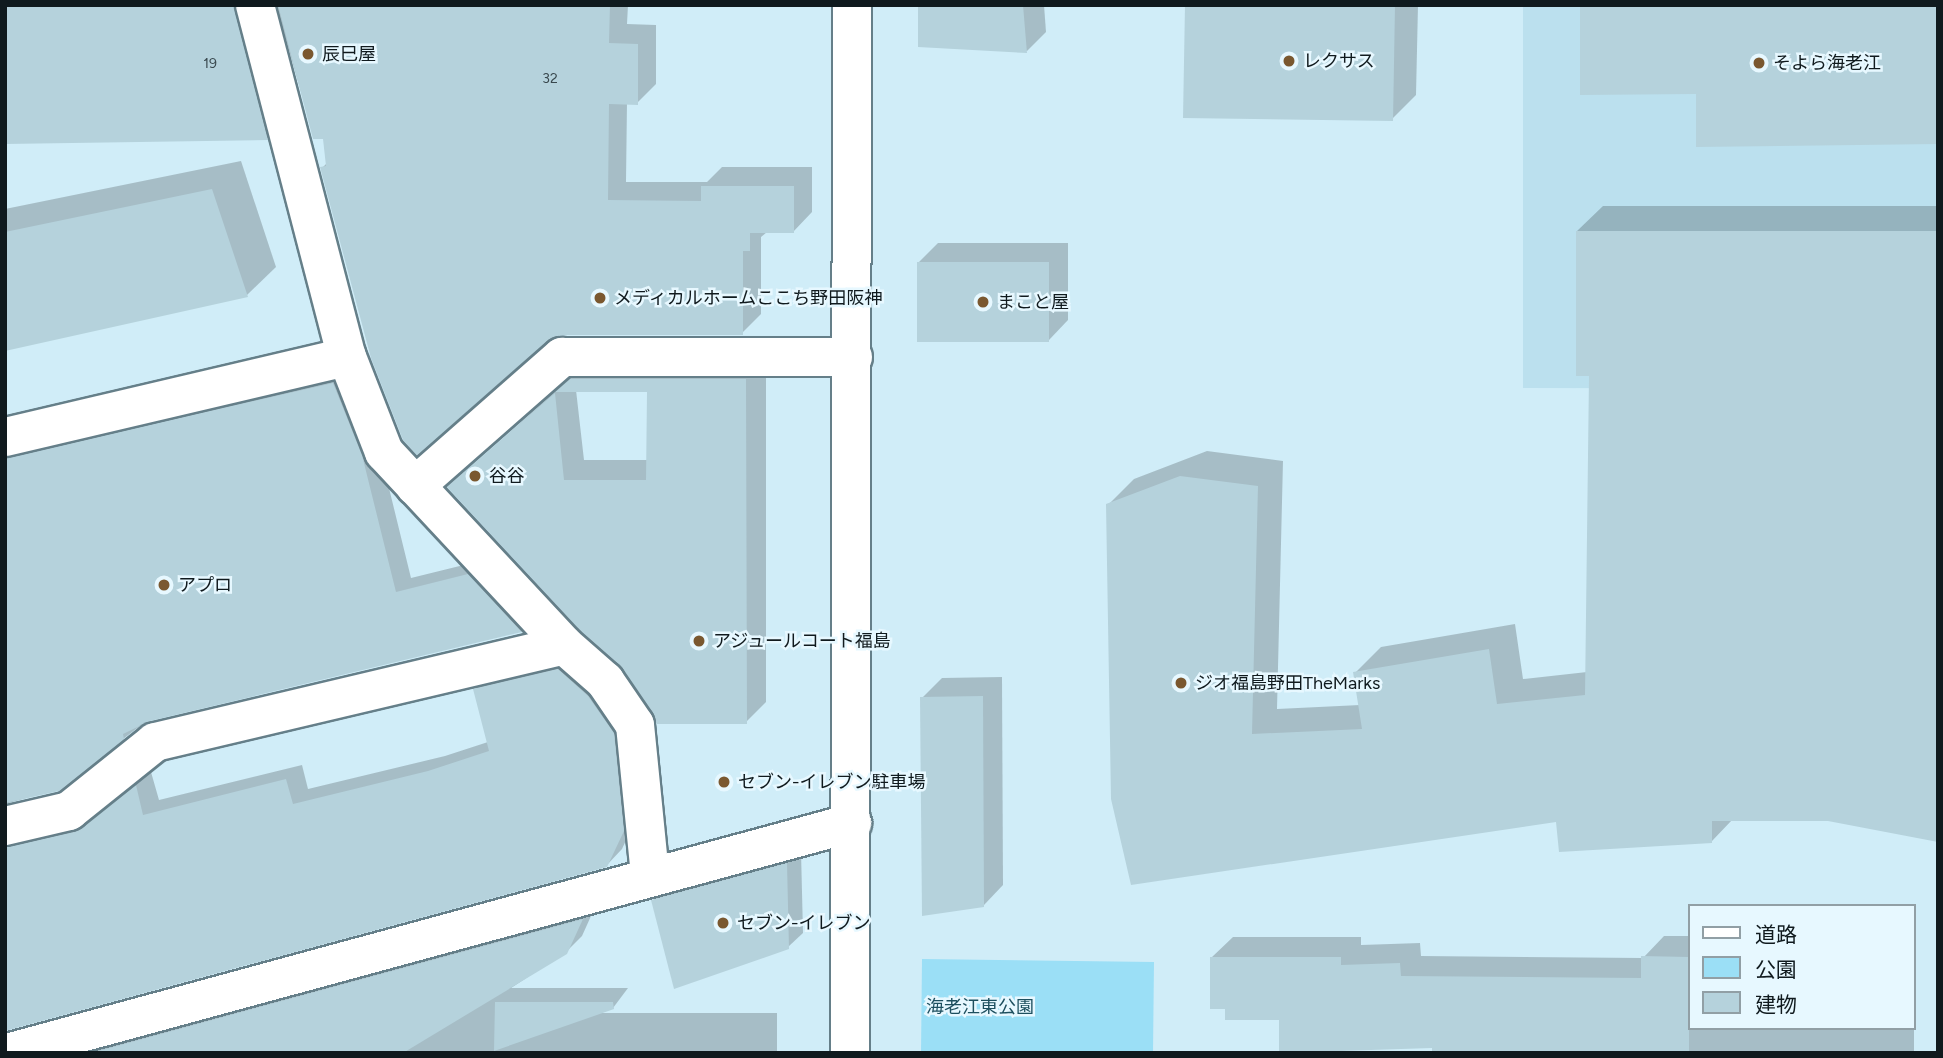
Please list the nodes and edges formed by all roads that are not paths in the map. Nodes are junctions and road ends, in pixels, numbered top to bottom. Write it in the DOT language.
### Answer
graph roads {
  1 [pos="256,5"];
  2 [pos="852,5"];
  3 [pos="347,357"];
  4 [pos="853,357"];
  5 [pos="5,437"];
  6 [pos="415,486"];
  7 [pos="564,645"];
  8 [pos="852,823"];
  9 [pos="5,826"];
  10 [pos="650,876"];
  11 [pos="6,1053"];
  12 [pos="850,1053"];
  1 -- 3 [label="street"];
  2 -- 4 [label="street"];
  3 -- 5 [label="street"];
  3 -- 6 [label="street"];
  4 -- 6 [label="street"];
  4 -- 8 [label="street"];
  6 -- 7 [label="street"];
  7 -- 9 [label="street"];
  7 -- 10 [label="street"];
  8 -- 10 [label="street"];
  8 -- 12 [label="street"];
  10 -- 11 [label="street"];
}
